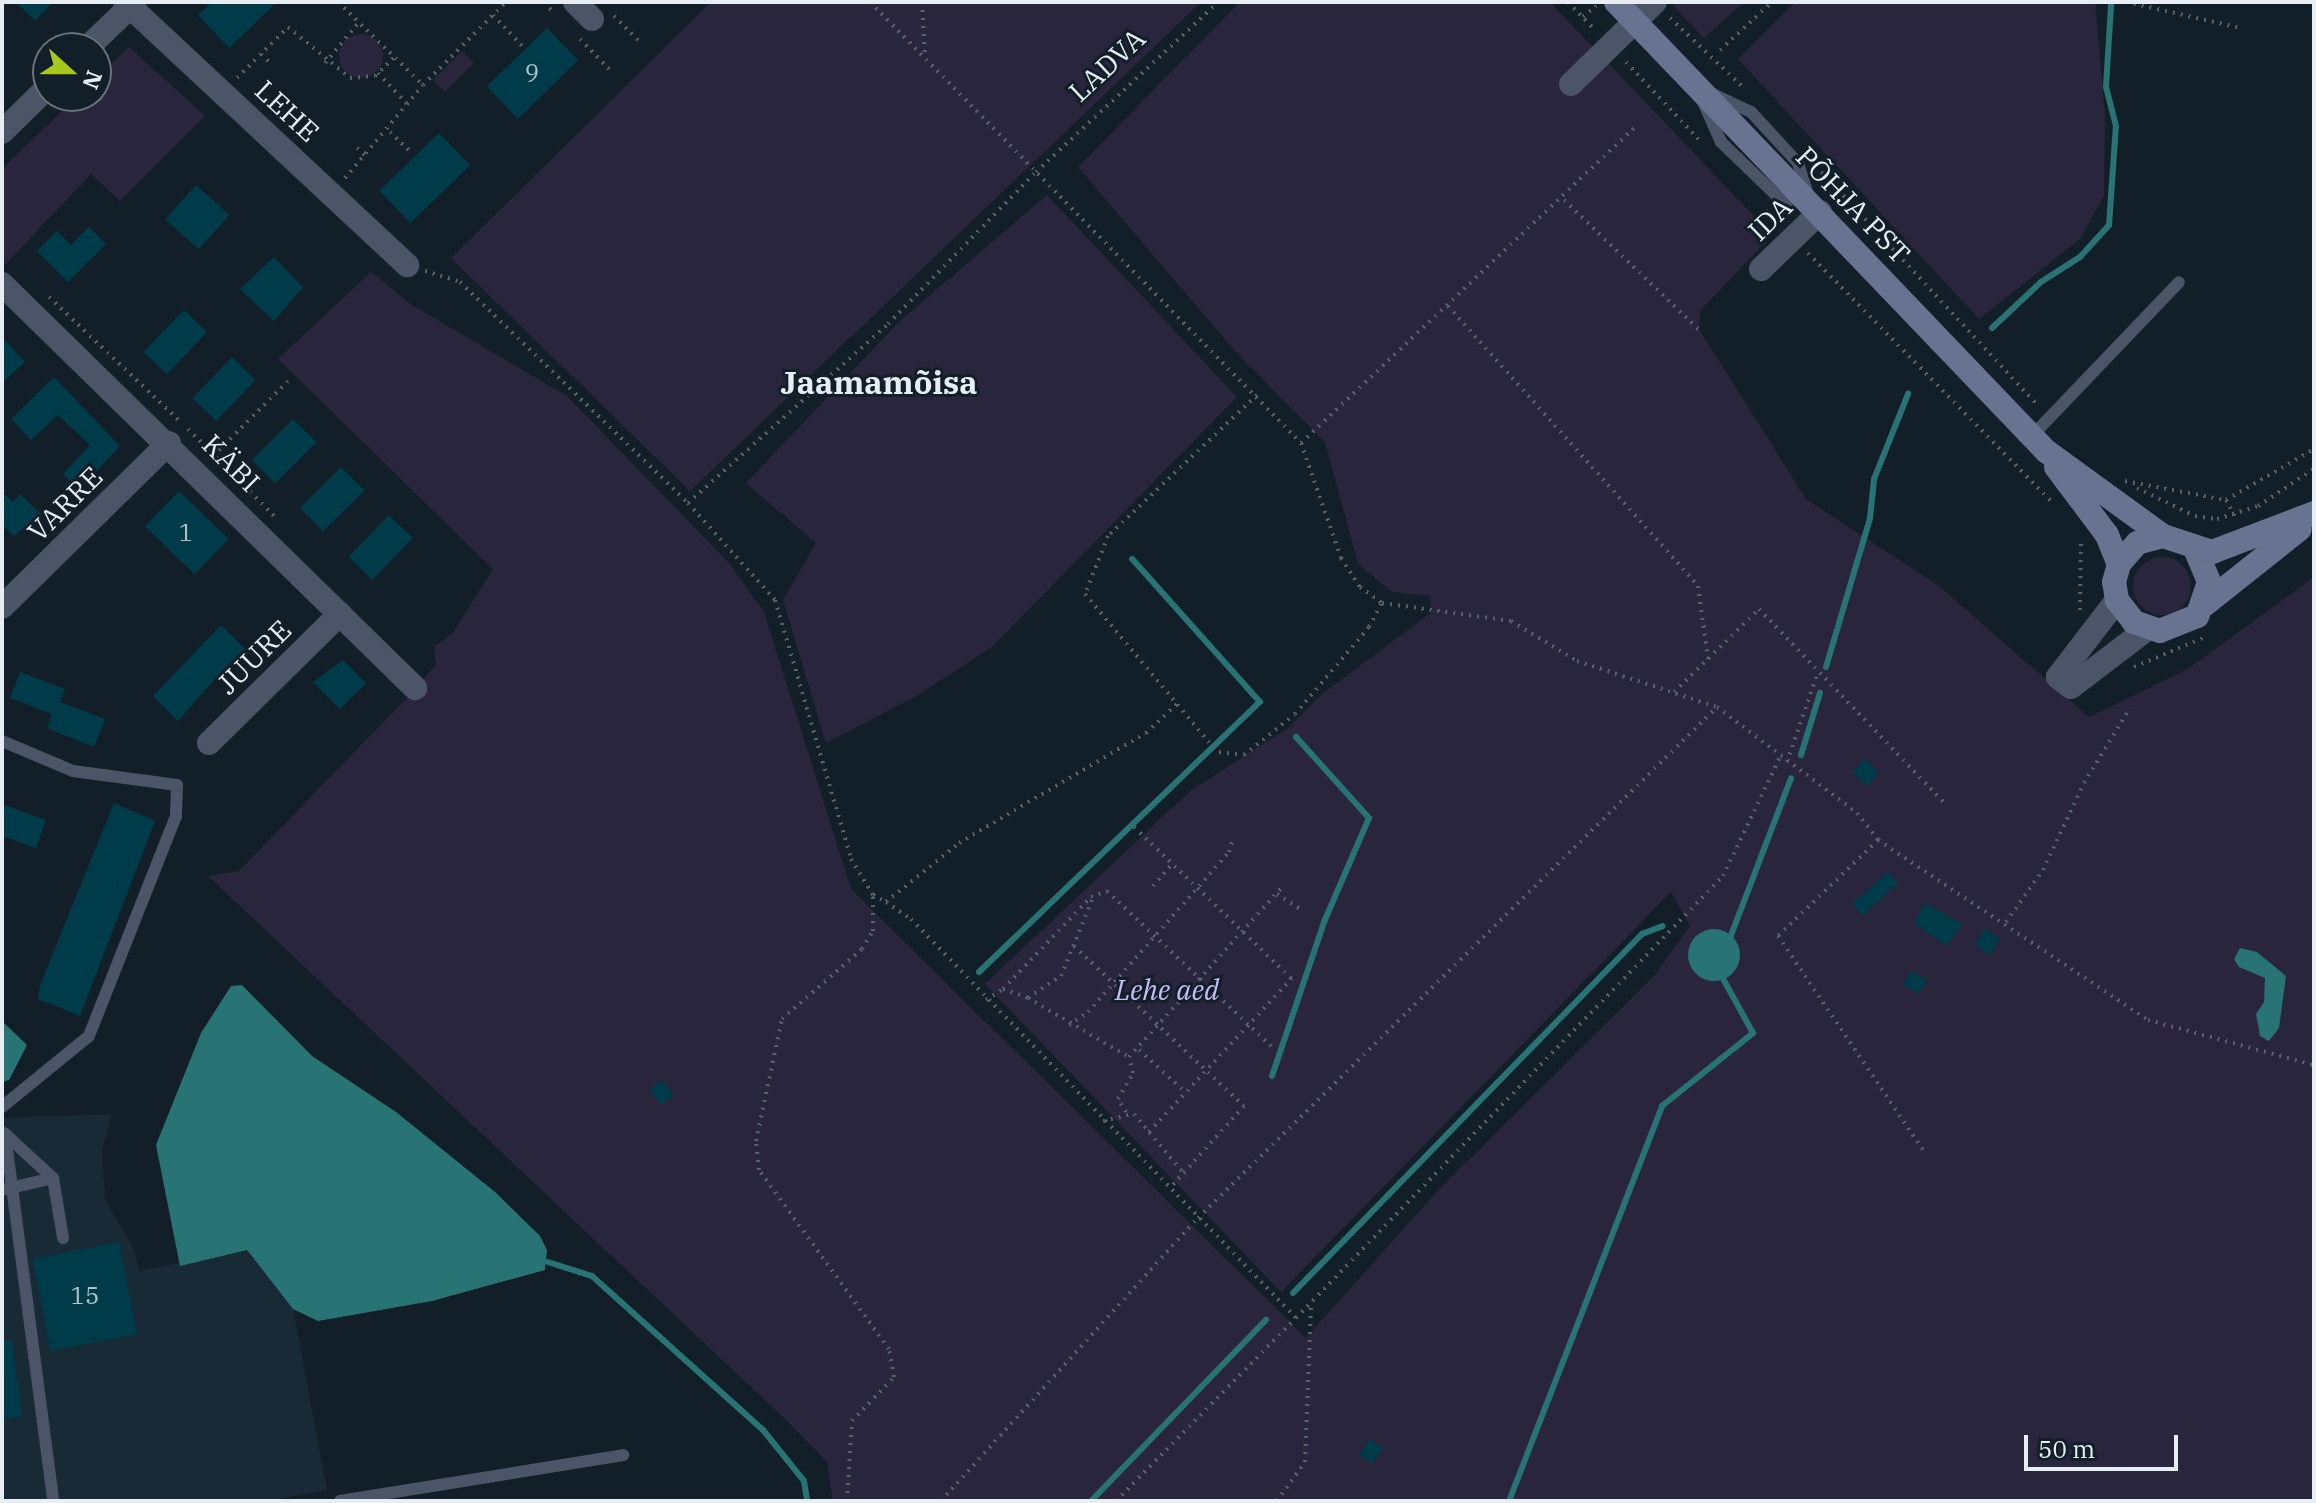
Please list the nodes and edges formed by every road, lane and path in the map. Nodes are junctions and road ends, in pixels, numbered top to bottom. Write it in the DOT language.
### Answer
graph roads {
  1 [pos="338,2"];
  2 [pos="506,2"];
  3 [pos="870,2"];
  4 [pos="922,2"];
  5 [pos="1218,2"];
  6 [pos="1568,2"];
  7 [pos="1601,2"];
  8 [pos="1616,2"];
  9 [pos="1655,2"];
  10 [pos="1772,2"];
  11 [pos="2126,2"];
  12 [pos="130,4"];
  13 [pos="592,11"];
  14 [pos="495,12"];
  15 [pos="1583,17"];
  16 [pos="359,22"];
  17 [pos="1635,22"];
  18 [pos="2241,28"];
  19 [pos="103,32"];
  20 [pos="638,40"];
  21 [pos="522,46"];
  22 [pos="1610,46"];
  23 [pos="1720,50"];
  24 [pos="261,54"];
  25 [pos="925,56"];
  26 [pos="395,57"];
  27 [pos="269,62"];
  28 [pos="325,63"];
  29 [pos="378,73"];
  30 [pos="236,79"];
  31 [pos="1571,84"];
  32 [pos="423,85"];
  33 [pos="1750,95"];
  34 [pos="32,103"];
  35 [pos="409,106"];
  36 [pos="1634,128"];
  37 [pos="2,132"];
  38 [pos="390,132"];
  39 [pos="357,148"];
  40 [pos="1709,149"];
  41 [pos="412,153"];
  42 [pos="366,156"];
  43 [pos="1810,159"];
  44 [pos="1036,172"];
  45 [pos="342,181"];
  46 [pos="1564,200"];
  47 [pos="1761,205"];
  48 [pos="1815,208"];
  49 [pos="1792,238"];
  50 [pos="407,265"];
  51 [pos="1761,269"];
  52 [pos="2179,282"];
  53 [pos="2,284"];
  54 [pos="1448,306"];
  55 [pos="1699,330"];
  56 [pos="290,379"];
  57 [pos="1257,395"];
  58 [pos="2049,418"];
  59 [pos="169,443"];
  60 [pos="1301,443"];
  61 [pos="2039,444"];
  62 [pos="2314,449"];
  63 [pos="2314,469"];
  64 [pos="198,472"];
  65 [pos="2114,473"];
  66 [pos="2125,481"];
  67 [pos="2226,500"];
  68 [pos="688,503"];
  69 [pos="2060,510"];
  70 [pos="2234,516"];
  71 [pos="2314,516"];
  72 [pos="2076,529"];
  73 [pos="2163,536"];
  74 [pos="2248,542"];
  75 [pos="2196,551"];
  76 [pos="2119,564"];
  77 [pos="2117,600"];
  78 [pos="1382,603"];
  79 [pos="2204,605"];
  80 [pos="2,607"];
  81 [pos="340,614"];
  82 [pos="2147,629"];
  83 [pos="2213,630"];
  84 [pos="2099,649"];
  85 [pos="1708,659"];
  86 [pos="1818,672"];
  87 [pos="415,688"];
  88 [pos="1674,692"];
  89 [pos="1178,703"];
  90 [pos="1717,707"];
  91 [pos="2130,708"];
  92 [pos="2,741"];
  93 [pos="209,743"];
  94 [pos="1780,757"];
  95 [pos="1787,762"];
  96 [pos="1946,805"];
  97 [pos="1134,827"];
  98 [pos="1233,839"];
  99 [pos="1878,840"];
  100 [pos="1174,862"];
  101 [pos="1284,885"];
  102 [pos="1153,886"];
  103 [pos="1197,886"];
  104 [pos="1277,894"];
  105 [pos="873,895"];
  106 [pos="1094,895"];
  107 [pos="886,902"];
  108 [pos="1303,911"];
  109 [pos="2006,922"];
  110 [pos="1244,931"];
  111 [pos="1154,933"];
  112 [pos="1074,946"];
  113 [pos="1202,978"];
  114 [pos="1112,980"];
  115 [pos="1003,989"];
  116 [pos="1028,998"];
  117 [pos="986,1000"];
  118 [pos="1246,1021"];
  119 [pos="1160,1024"];
  120 [pos="1069,1025"];
  121 [pos="1271,1046"];
  122 [pos="1139,1050"];
  123 [pos="1129,1057"];
  124 [pos="2314,1065"];
  125 [pos="1204,1068"];
  126 [pos="1184,1091"];
  127 [pos="2,1107"];
  128 [pos="1126,1112"];
  129 [pos="1103,1121"];
  130 [pos="4,1132"];
  131 [pos="1149,1132"];
  132 [pos="1925,1153"];
  133 [pos="1185,1175"];
  134 [pos="53,1178"];
  135 [pos="1169,1189"];
  136 [pos="7,1190"];
  137 [pos="1198,1218"];
  138 [pos="63,1238"];
  139 [pos="1311,1305"];
  140 [pos="1296,1318"];
  141 [pos="623,1455"];
  142 [pos="53,1501"];
  143 [pos="340,1501"];
  144 [pos="847,1501"];
  145 [pos="941,1501"];
  146 [pos="1116,1501"];
  147 [pos="1277,1501"];
  1 -- 16 [label="path"];
  2 -- 14 [label="path"];
  3 -- 25 [label="path"];
  4 -- 25 [label="path"];
  5 -- 44 [label="path, LADVA"];
  6 -- 15 [label="path"];
  7 -- 15 [label="path"];
  8 -- 17 [label="street, PÕHJA PST"];
  9 -- 17 [label="street"];
  9 -- 33 [label="path"];
  10 -- 23 [label="path"];
  11 -- 18 [label="path"];
  12 -- 19 [label="street"];
  12 -- 50 [label="street, LEHE"];
  13 -- 20 [label="path"];
  14 -- 21 [label="path"];
  14 -- 32 [label="path"];
  15 -- 22 [label="path"];
  16 -- 26 [label="path"];
  16 -- 28 [label="path"];
  17 -- 22 [label="street"];
  17 -- 48 [label="street, PÕHJA PST"];
  22 -- 31 [label="street"];
  22 -- 40 [label="path"];
  24 -- 27 [label="path"];
  24 -- 28 [label="path"];
  24 -- 30 [label="path"];
  25 -- 44 [label="path"];
  26 -- 29 [label="path"];
  26 -- 32 [label="path"];
  28 -- 29 [label="path"];
  29 -- 35 [label="path"];
  32 -- 35 [label="path"];
  34 -- 37 [label="street"];
  35 -- 38 [label="path"];
  36 -- 46 [label="path"];
  38 -- 41 [label="path"];
  38 -- 42 [label="path"];
  39 -- 42 [label="path"];
  42 -- 45 [label="path"];
  43 -- 58 [label="path"];
  44 -- 57 [label="path"];
  44 -- 68 [label="path, LADVA"];
  46 -- 54 [label="path"];
  46 -- 55 [label="path"];
  47 -- 49 [label="path"];
  48 -- 49 [label="street, IDA"];
  48 -- 61 [label="street, PÕHJA PST"];
  49 -- 51 [label="street, IDA"];
  49 -- 69 [label="path"];
  50 -- 68 [label="path"];
  52 -- 58 [label="lane"];
  53 -- 59 [label="street, KÄBI"];
  54 -- 60 [label="path"];
  54 -- 85 [label="path"];
  56 -- 64 [label="path"];
  57 -- 60 [label="path"];
  57 -- 89 [label="path"];
  58 -- 61 [label="lane"];
  59 -- 64 [label="street, KÄBI"];
  59 -- 80 [label="street, VARRE"];
  60 -- 78 [label="path"];
  61 -- 73 [label="street, PÕHJA PST"];
  61 -- 76 [label="street, PÕHJA PST"];
  62 -- 67 [label="path"];
  63 -- 70 [label="path"];
  64 -- 81 [label="street, KÄBI"];
  65 -- 66 [label="path"];
  66 -- 67 [label="path"];
  66 -- 70 [label="path"];
  67 -- 70 [label="path"];
  68 -- 105 [label="path"];
  70 -- 74 [label="path"];
  71 -- 74 [label="street"];
  71 -- 79 [label="street"];
  72 -- 84 [label="path"];
  73 -- 75 [label="street"];
  73 -- 76 [label="street"];
  74 -- 75 [label="street"];
  75 -- 79 [label="street"];
  76 -- 77 [label="street"];
  77 -- 82 [label="street"];
  77 -- 84 [label="street"];
  78 -- 88 [label="path"];
  78 -- 89 [label="path"];
  79 -- 82 [label="street"];
  81 -- 87 [label="street, KÄBI"];
  81 -- 93 [label="street, JUURE"];
  82 -- 84 [label="street"];
  83 -- 84 [label="path"];
  85 -- 86 [label="path"];
  85 -- 88 [label="path"];
  86 -- 95 [label="path"];
  86 -- 96 [label="path"];
  88 -- 90 [label="path"];
  89 -- 107 [label="path"];
  90 -- 94 [label="path"];
  90 -- 137 [label="path"];
  91 -- 109 [label="path"];
  92 -- 127 [label="lane"];
  94 -- 95 [label="path"];
  94 -- 139 [label="path"];
  95 -- 99 [label="path"];
  97 -- 100 [label="path"];
  98 -- 103 [label="path"];
  99 -- 109 [label="path"];
  99 -- 132 [label="path"];
  100 -- 102 [label="path"];
  100 -- 103 [label="path"];
  101 -- 104 [label="path"];
  103 -- 110 [label="path"];
  103 -- 111 [label="path"];
  104 -- 108 [label="path"];
  104 -- 110 [label="path"];
  105 -- 107 [label="path"];
  105 -- 144 [label="path"];
  106 -- 111 [label="path"];
  106 -- 112 [label="path"];
  106 -- 115 [label="path"];
  107 -- 117 [label="path"];
  109 -- 124 [label="path"];
  110 -- 113 [label="path"];
  110 -- 118 [label="path"];
  111 -- 113 [label="path"];
  111 -- 114 [label="path"];
  112 -- 114 [label="path"];
  112 -- 116 [label="path"];
  113 -- 118 [label="path"];
  113 -- 119 [label="path"];
  114 -- 119 [label="path"];
  114 -- 120 [label="path"];
  115 -- 116 [label="path"];
  115 -- 117 [label="path"];
  116 -- 120 [label="path"];
  117 -- 129 [label="path"];
  118 -- 121 [label="path"];
  118 -- 125 [label="path"];
  119 -- 122 [label="path"];
  119 -- 125 [label="path"];
  120 -- 123 [label="path"];
  122 -- 123 [label="path"];
  122 -- 126 [label="path"];
  123 -- 128 [label="path"];
  125 -- 126 [label="path"];
  125 -- 133 [label="path"];
  126 -- 131 [label="path"];
  128 -- 129 [label="path"];
  128 -- 131 [label="path"];
  129 -- 135 [label="path"];
  130 -- 134 [label="lane"];
  130 -- 136 [label="lane"];
  131 -- 133 [label="path"];
  133 -- 135 [label="path"];
  134 -- 136 [label="lane"];
  134 -- 138 [label="lane"];
  135 -- 137 [label="path"];
  136 -- 142 [label="lane"];
  137 -- 140 [label="path"];
  137 -- 145 [label="path"];
  139 -- 140 [label="path"];
  139 -- 147 [label="path"];
  140 -- 146 [label="path"];
  141 -- 143 [label="lane"];
}
